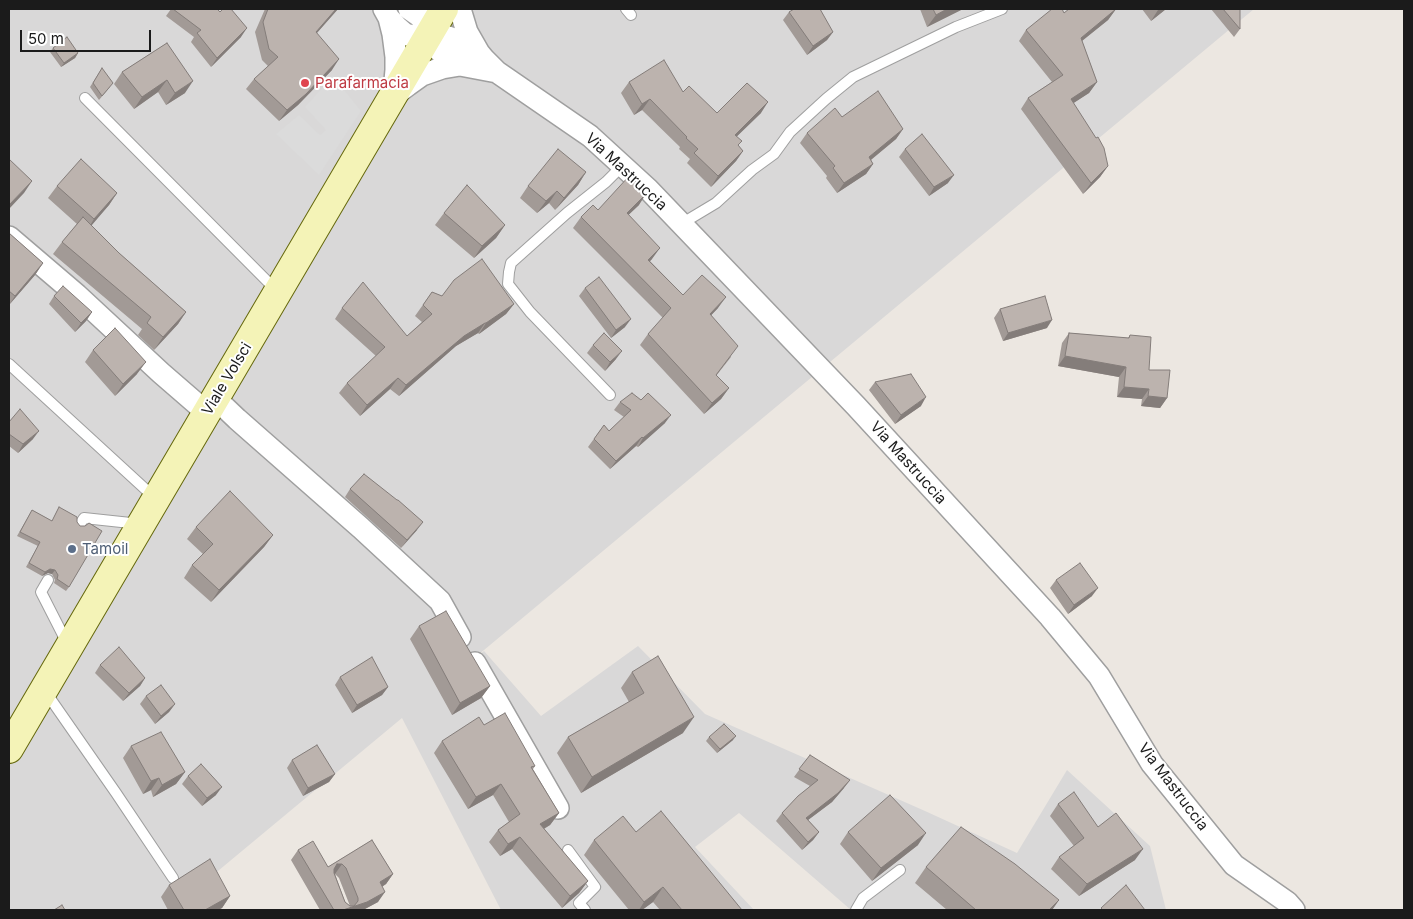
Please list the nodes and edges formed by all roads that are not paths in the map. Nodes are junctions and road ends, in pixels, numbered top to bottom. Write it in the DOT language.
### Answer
graph roads {
  1 [pos="409,9"];
  2 [pos="444,9"];
  3 [pos="460,9"];
  4 [pos="1002,9"];
  5 [pos="386,13"];
  6 [pos="428,37"];
  7 [pos="479,53"];
  8 [pos="460,65"];
  9 [pos="498,72"];
  10 [pos="394,96"];
  11 [pos="86,98"];
  12 [pos="622,166"];
  13 [pos="681,224"];
  14 [pos="9,237"];
  15 [pos="278,292"];
  16 [pos="9,364"];
  17 [pos="610,395"];
  18 [pos="211,405"];
  19 [pos="156,499"];
  20 [pos="80,524"];
  21 [pos="141,524"];
  22 [pos="48,580"];
  23 [pos="68,647"];
  24 [pos="44,689"];
  25 [pos="9,749"];
  26 [pos="558,808"];
  27 [pos="568,850"];
  28 [pos="900,870"];
  29 [pos="173,878"];
  30 [pos="585,910"];
  31 [pos="856,910"];
  32 [pos="1294,910"];
  1 -- 6 [label="street"];
  2 -- 6 [label="main road, Viale Volsci"];
  3 -- 7 [label="street"];
  4 -- 13 [label="lane"];
  5 -- 6 [label="street"];
  5 -- 10 [label="street"];
  6 -- 7 [label="street"];
  6 -- 8 [label="street"];
  6 -- 10 [label="main road, Viale Volsci"];
  7 -- 9 [label="street, Via Mastruccia"];
  8 -- 9 [label="street"];
  8 -- 10 [label="street"];
  9 -- 12 [label="street, Via Mastruccia"];
  10 -- 15 [label="main road, Viale Volsci"];
  11 -- 15 [label="lane"];
  12 -- 13 [label="street, Via Mastruccia"];
  12 -- 17 [label="lane"];
  13 -- 32 [label="street, Via Mastruccia"];
  14 -- 18 [label="street"];
  15 -- 18 [label="main road, Viale Volsci"];
  16 -- 19 [label="lane"];
  18 -- 19 [label="main road, Viale Volsci"];
  18 -- 26 [label="street"];
  19 -- 21 [label="main road, Viale Volsci"];
  20 -- 21 [label="lane"];
  21 -- 23 [label="main road, Viale Volsci"];
  22 -- 23 [label="lane"];
  23 -- 24 [label="main road, Viale Volsci"];
  24 -- 25 [label="main road, Viale Volsci"];
  24 -- 29 [label="lane"];
  27 -- 30 [label="lane"];
  28 -- 31 [label="lane"];
}
